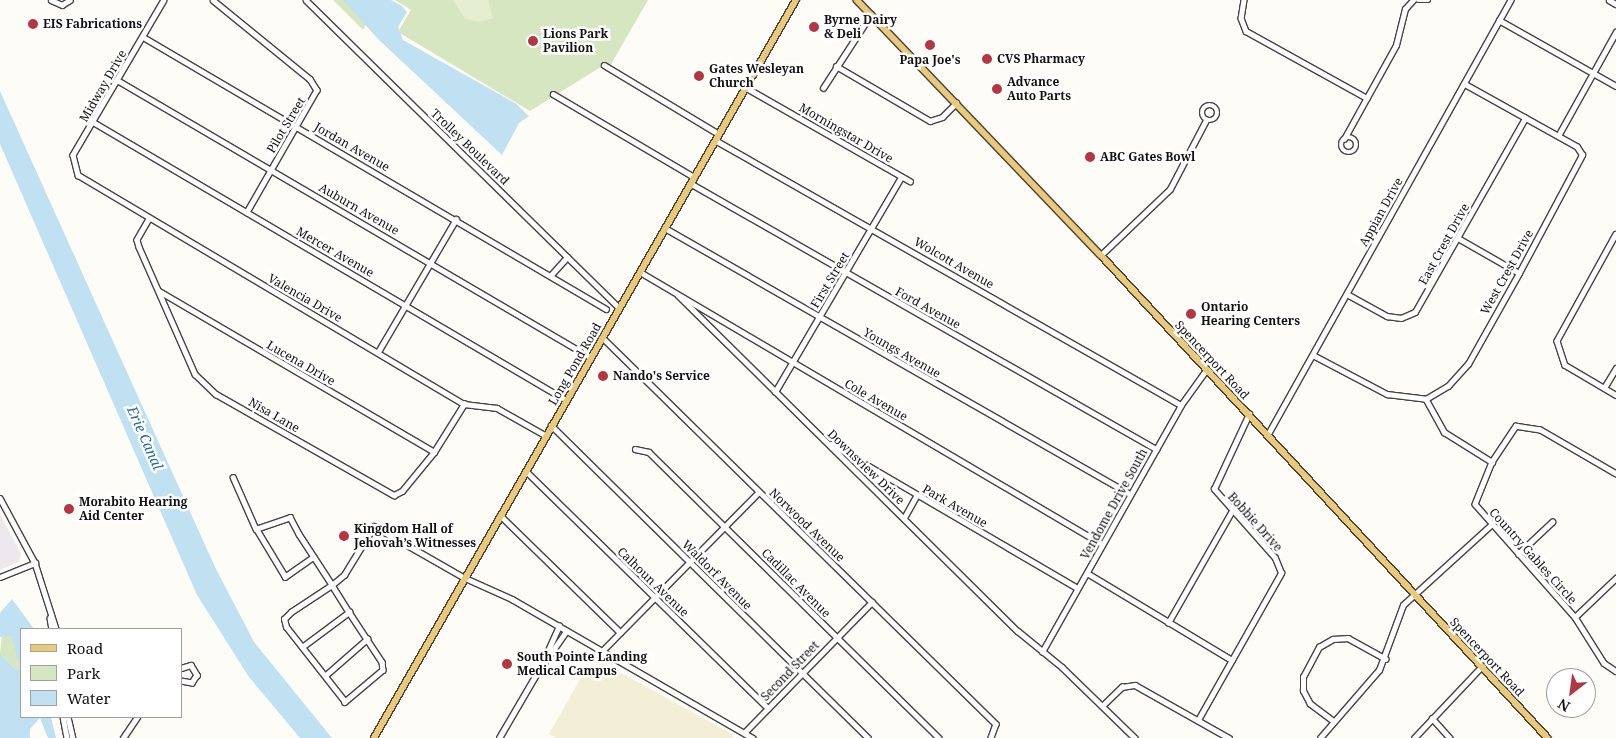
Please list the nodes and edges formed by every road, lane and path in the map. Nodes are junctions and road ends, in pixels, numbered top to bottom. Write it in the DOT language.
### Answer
graph roads {
  1 [pos="51,0"];
  2 [pos="70,0"];
  3 [pos="164,0"];
  4 [pos="213,0"];
  5 [pos="306,0"];
  6 [pos="796,0"];
  7 [pos="1244,0"];
  8 [pos="1413,0"];
  9 [pos="1418,0"];
  10 [pos="1428,0"];
  11 [pos="1511,0"];
  12 [pos="1608,0"];
  13 [pos="860,1"];
  14 [pos="1616,4"];
  15 [pos="871,14"];
  16 [pos="1500,20"];
  17 [pos="1616,32"];
  18 [pos="143,37"];
  19 [pos="604,65"];
  20 [pos="836,66"];
  21 [pos="1593,73"];
  22 [pos="118,80"];
  23 [pos="1464,84"];
  24 [pos="1616,86"];
  25 [pos="746,87"];
  26 [pos="823,88"];
  27 [pos="553,94"];
  28 [pos="1367,98"];
  29 [pos="956,103"];
  30 [pos="1525,118"];
  31 [pos="1206,120"];
  32 [pos="93,122"];
  33 [pos="297,127"];
  34 [pos="1558,136"];
  35 [pos="717,137"];
  36 [pos="1344,138"];
  37 [pos="73,155"];
  38 [pos="271,170"];
  39 [pos="694,177"];
  40 [pos="901,177"];
  41 [pos="910,182"];
  42 [pos="690,183"];
  43 [pos="247,212"];
  44 [pos="149,219"];
  45 [pos="456,219"];
  46 [pos="665,228"];
  47 [pos="872,228"];
  48 [pos="1616,234"];
  49 [pos="1458,238"];
  50 [pos="1101,255"];
  51 [pos="567,257"];
  52 [pos="431,263"];
  53 [pos="640,272"];
  54 [pos="845,273"];
  55 [pos="1519,273"];
  56 [pos="551,275"];
  57 [pos="158,291"];
  58 [pos="1346,294"];
  59 [pos="678,295"];
  60 [pos="406,305"];
  61 [pos="619,308"];
  62 [pos="606,309"];
  63 [pos="819,317"];
  64 [pos="602,337"];
  65 [pos="378,352"];
  66 [pos="1313,354"];
  67 [pos="590,357"];
  68 [pos="792,363"];
  69 [pos="1616,368"];
  70 [pos="1207,369"];
  71 [pos="1604,388"];
  72 [pos="775,392"];
  73 [pos="1616,395"];
  74 [pos="1426,399"];
  75 [pos="566,400"];
  76 [pos="464,404"];
  77 [pos="1181,405"];
  78 [pos="1250,414"];
  79 [pos="551,425"];
  80 [pos="1268,434"];
  81 [pos="545,435"];
  82 [pos="823,440"];
  83 [pos="636,449"];
  84 [pos="1156,449"];
  85 [pos="434,452"];
  86 [pos="1492,462"];
  87 [pos="525,470"];
  88 [pos="1616,474"];
  89 [pos="234,476"];
  90 [pos="759,492"];
  91 [pos="1130,494"];
  92 [pos="917,495"];
  93 [pos="0,498"];
  94 [pos="1232,511"];
  95 [pos="499,514"];
  96 [pos="904,518"];
  97 [pos="1552,522"];
  98 [pos="1491,525"];
  99 [pos="724,527"];
  100 [pos="256,529"];
  101 [pos="1102,544"];
  102 [pos="1518,554"];
  103 [pos="314,557"];
  104 [pos="35,562"];
  105 [pos="689,562"];
  106 [pos="1087,573"];
  107 [pos="0,577"];
  108 [pos="462,577"];
  109 [pos="1616,578"];
  110 [pos="332,585"];
  111 [pos="1077,588"];
  112 [pos="1414,594"];
  113 [pos="655,597"];
  114 [pos="872,602"];
  115 [pos="48,604"];
  116 [pos="349,612"];
  117 [pos="1575,617"];
  118 [pos="1168,623"];
  119 [pos="559,626"];
  120 [pos="52,628"];
  121 [pos="56,628"];
  122 [pos="566,630"];
  123 [pos="620,632"];
  124 [pos="837,638"];
  125 [pos="367,639"];
  126 [pos="302,647"];
  127 [pos="602,651"];
  128 [pos="1042,652"];
  129 [pos="1386,659"];
  130 [pos="1232,660"];
  131 [pos="541,666"];
  132 [pos="1482,666"];
  133 [pos="182,668"];
  134 [pos="1616,671"];
  135 [pos="802,673"];
  136 [pos="326,675"];
  137 [pos="182,681"];
  138 [pos="1102,706"];
  139 [pos="768,708"];
  140 [pos="63,718"];
  141 [pos="68,718"];
  142 [pos="136,718"];
  143 [pos="1432,718"];
  144 [pos="1198,720"];
  145 [pos="1334,722"];
  146 [pos="744,733"];
  147 [pos="67,738"];
  148 [pos="73,738"];
  149 [pos="123,738"];
  150 [pos="374,738"];
  151 [pos="499,738"];
  152 [pos="753,738"];
  153 [pos="868,738"];
  154 [pos="939,738"];
  155 [pos="991,738"];
  156 [pos="1135,738"];
  157 [pos="1229,738"];
  158 [pos="1320,738"];
  159 [pos="1414,738"];
  160 [pos="1450,738"];
  161 [pos="1548,738"];
  1 -- 2 [label="street"];
  3 -- 18 [label="street, Midway Drive"];
  4 -- 33 [label="street, Pilot Street"];
  5 -- 51 [label="street, Trolley Boulevard"];
  6 -- 25 [label="main road, Long Pond Road"];
  7 -- 28 [label="street"];
  8 -- 28 [label="street"];
  9 -- 10 [label="street"];
  11 -- 16 [label="street, Appian Drive"];
  12 -- 14 [label="street"];
  13 -- 15 [label="main road, Spencerport Road"];
  15 -- 20 [label="street"];
  15 -- 29 [label="main road, Spencerport Road"];
  16 -- 21 [label="street"];
  16 -- 23 [label="street, Appian Drive"];
  17 -- 21 [label="street"];
  18 -- 22 [label="street, Midway Drive"];
  18 -- 33 [label="street, Jordan Avenue"];
  19 -- 35 [label="street, Wolcott Avenue"];
  20 -- 26 [label="street"];
  20 -- 29 [label="street"];
  21 -- 24 [label="street"];
  21 -- 34 [label="street"];
  22 -- 32 [label="street, Midway Drive"];
  22 -- 38 [label="street, Auburn Avenue"];
  23 -- 30 [label="street, West Crest Drive"];
  23 -- 58 [label="street, Appian Drive"];
  25 -- 35 [label="main road, Long Pond Road"];
  25 -- 40 [label="street, Morningstar Drive"];
  27 -- 39 [label="street"];
  28 -- 36 [label="street"];
  29 -- 50 [label="main road, Spencerport Road"];
  30 -- 34 [label="street, West Crest Drive"];
  30 -- 49 [label="street, East Crest Drive"];
  31 -- 50 [label="street"];
  32 -- 37 [label="street, Midway Drive"];
  32 -- 43 [label="street, Mercer Avenue"];
  33 -- 38 [label="street, Pilot Street"];
  33 -- 45 [label="street, Jordan Avenue"];
  34 -- 55 [label="street, West Crest Drive"];
  35 -- 39 [label="main road, Long Pond Road"];
  35 -- 47 [label="street, Wolcott Avenue"];
  37 -- 44 [label="street, Valencia Drive"];
  38 -- 43 [label="street, Pilot Street"];
  38 -- 52 [label="street, Auburn Avenue"];
  39 -- 42 [label="main road, Long Pond Road"];
  40 -- 41 [label="street, Morningstar Drive"];
  40 -- 47 [label="street, First Street"];
  42 -- 46 [label="main road, Long Pond Road"];
  42 -- 54 [label="street, Ford Avenue"];
  43 -- 60 [label="street, Mercer Avenue"];
  44 -- 57 [label="street, Nisa Lane"];
  44 -- 65 [label="street, Valencia Drive"];
  45 -- 52 [label="street"];
  45 -- 56 [label="street, Jordan Avenue"];
  46 -- 53 [label="main road, Long Pond Road"];
  46 -- 63 [label="street, Youngs Avenue"];
  47 -- 54 [label="street, First Street"];
  47 -- 77 [label="street, Wolcott Avenue"];
  48 -- 71 [label="street"];
  49 -- 55 [label="street"];
  49 -- 58 [label="street, East Crest Drive"];
  50 -- 70 [label="main road, Spencerport Road"];
  51 -- 56 [label="street"];
  51 -- 61 [label="street, Trolley Boulevard"];
  52 -- 60 [label="street"];
  52 -- 67 [label="street, Auburn Avenue"];
  53 -- 59 [label="street, Cole Avenue"];
  53 -- 61 [label="main road, Long Pond Road"];
  54 -- 63 [label="street, First Street"];
  54 -- 84 [label="street, Ford Avenue"];
  55 -- 74 [label="street, West Crest Drive"];
  56 -- 62 [label="street, Jordan Avenue"];
  57 -- 85 [label="street, Lucena Drive"];
  57 -- 85 [label="street, Nisa Lane"];
  58 -- 66 [label="street, Appian Drive"];
  59 -- 68 [label="street, Cole Avenue"];
  59 -- 72 [label="street, Downsview Drive"];
  60 -- 65 [label="street"];
  60 -- 75 [label="street, Mercer Avenue"];
  61 -- 64 [label="main road, Long Pond Road"];
  63 -- 68 [label="street, First Street"];
  63 -- 91 [label="street, Youngs Avenue"];
  64 -- 67 [label="main road, Long Pond Road"];
  64 -- 90 [label="street, Norwood Avenue"];
  65 -- 76 [label="street, Valencia Drive"];
  66 -- 74 [label="street"];
  66 -- 80 [label="street, Appian Drive"];
  67 -- 75 [label="main road, Long Pond Road"];
  68 -- 72 [label="street, First Street"];
  68 -- 101 [label="street, Cole Avenue"];
  69 -- 71 [label="street"];
  70 -- 77 [label="street, Vendome Drive South"];
  70 -- 78 [label="main road, Spencerport Road"];
  71 -- 73 [label="street"];
  72 -- 82 [label="street, Downsview Drive"];
  74 -- 86 [label="street"];
  75 -- 79 [label="main road, Long Pond Road"];
  76 -- 81 [label="street, Valencia Drive"];
  76 -- 85 [label="street, Nisa Lane"];
  77 -- 84 [label="street, Vendome Drive South"];
  78 -- 80 [label="main road, Spencerport Road"];
  78 -- 94 [label="street, Bobbie Drive"];
  79 -- 81 [label="main road, Long Pond Road"];
  79 -- 105 [label="street, Waldorf Avenue"];
  80 -- 112 [label="main road, Spencerport Road"];
  81 -- 87 [label="main road, Long Pond Road"];
  82 -- 92 [label="street, Park Avenue"];
  82 -- 96 [label="street, Downsview Drive"];
  83 -- 99 [label="street, Cadillac Avenue"];
  84 -- 91 [label="street, Vendome Drive South"];
  86 -- 88 [label="street, Country Gables Circle"];
  86 -- 98 [label="street, Country Gables Circle"];
  87 -- 95 [label="main road, Long Pond Road"];
  87 -- 113 [label="street, Calhoun Avenue"];
  89 -- 100 [label="street"];
  90 -- 99 [label="street"];
  90 -- 114 [label="street, Norwood Avenue"];
  91 -- 101 [label="street, Vendome Drive South"];
  92 -- 96 [label="street"];
  92 -- 111 [label="street, Park Avenue"];
  93 -- 104 [label="street"];
  94 -- 118 [label="street"];
  94 -- 130 [label="street, Bobbie Drive"];
  95 -- 108 [label="main road, Long Pond Road"];
  95 -- 123 [label="street"];
  96 -- 128 [label="street, Downsview Drive"];
  97 -- 102 [label="street"];
  98 -- 102 [label="street, Country Gables Circle"];
  98 -- 112 [label="street"];
  99 -- 105 [label="street"];
  99 -- 124 [label="street, Cadillac Avenue"];
  100 -- 103 [label="street"];
  100 -- 103 [label="street"];
  101 -- 106 [label="street, Vendome Drive South"];
  102 -- 117 [label="street, Country Gables Circle"];
  103 -- 110 [label="street"];
  104 -- 107 [label="street"];
  104 -- 115 [label="street"];
  105 -- 113 [label="street"];
  105 -- 135 [label="street, Waldorf Avenue"];
  106 -- 111 [label="street, Vendome Drive South"];
  106 -- 118 [label="street"];
  108 -- 110 [label="street"];
  108 -- 119 [label="street"];
  108 -- 150 [label="main road, Long Pond Road"];
  109 -- 117 [label="street, Country Gables Circle"];
  110 -- 116 [label="street"];
  110 -- 126 [label="street"];
  111 -- 128 [label="street, Vendome Drive South"];
  112 -- 129 [label="street"];
  112 -- 132 [label="main road, Spencerport Road"];
  113 -- 123 [label="street"];
  113 -- 139 [label="street, Calhoun Avenue"];
  114 -- 124 [label="street, Second Street"];
  114 -- 155 [label="street, Norwood Avenue"];
  115 -- 120 [label="street"];
  115 -- 121 [label="street"];
  116 -- 125 [label="street"];
  116 -- 126 [label="street"];
  117 -- 134 [label="street"];
  118 -- 130 [label="street"];
  119 -- 122 [label="street"];
  119 -- 131 [label="street"];
  122 -- 127 [label="street"];
  122 -- 131 [label="street"];
  123 -- 127 [label="street"];
  124 -- 135 [label="street, Second Street"];
  124 -- 154 [label="street, Cadillac Avenue"];
  125 -- 136 [label="street"];
  125 -- 136 [label="street"];
  126 -- 136 [label="street"];
  127 -- 146 [label="street"];
  128 -- 138 [label="street, Downsview Drive"];
  129 -- 145 [label="street"];
  129 -- 145 [label="street"];
  130 -- 144 [label="street, Bobbie Drive"];
  131 -- 151 [label="street"];
  132 -- 143 [label="street"];
  132 -- 161 [label="main road, Spencerport Road"];
  133 -- 137 [label="street"];
  135 -- 139 [label="street, Second Street"];
  135 -- 153 [label="street, Waldorf Avenue"];
  138 -- 144 [label="street"];
  138 -- 156 [label="street, Downsview Drive"];
  139 -- 146 [label="street, Second Street"];
  140 -- 147 [label="street"];
  141 -- 148 [label="street"];
  142 -- 149 [label="street"];
  143 -- 159 [label="street"];
  143 -- 160 [label="street"];
  144 -- 157 [label="street"];
  145 -- 158 [label="street"];
  146 -- 152 [label="street"];
}
